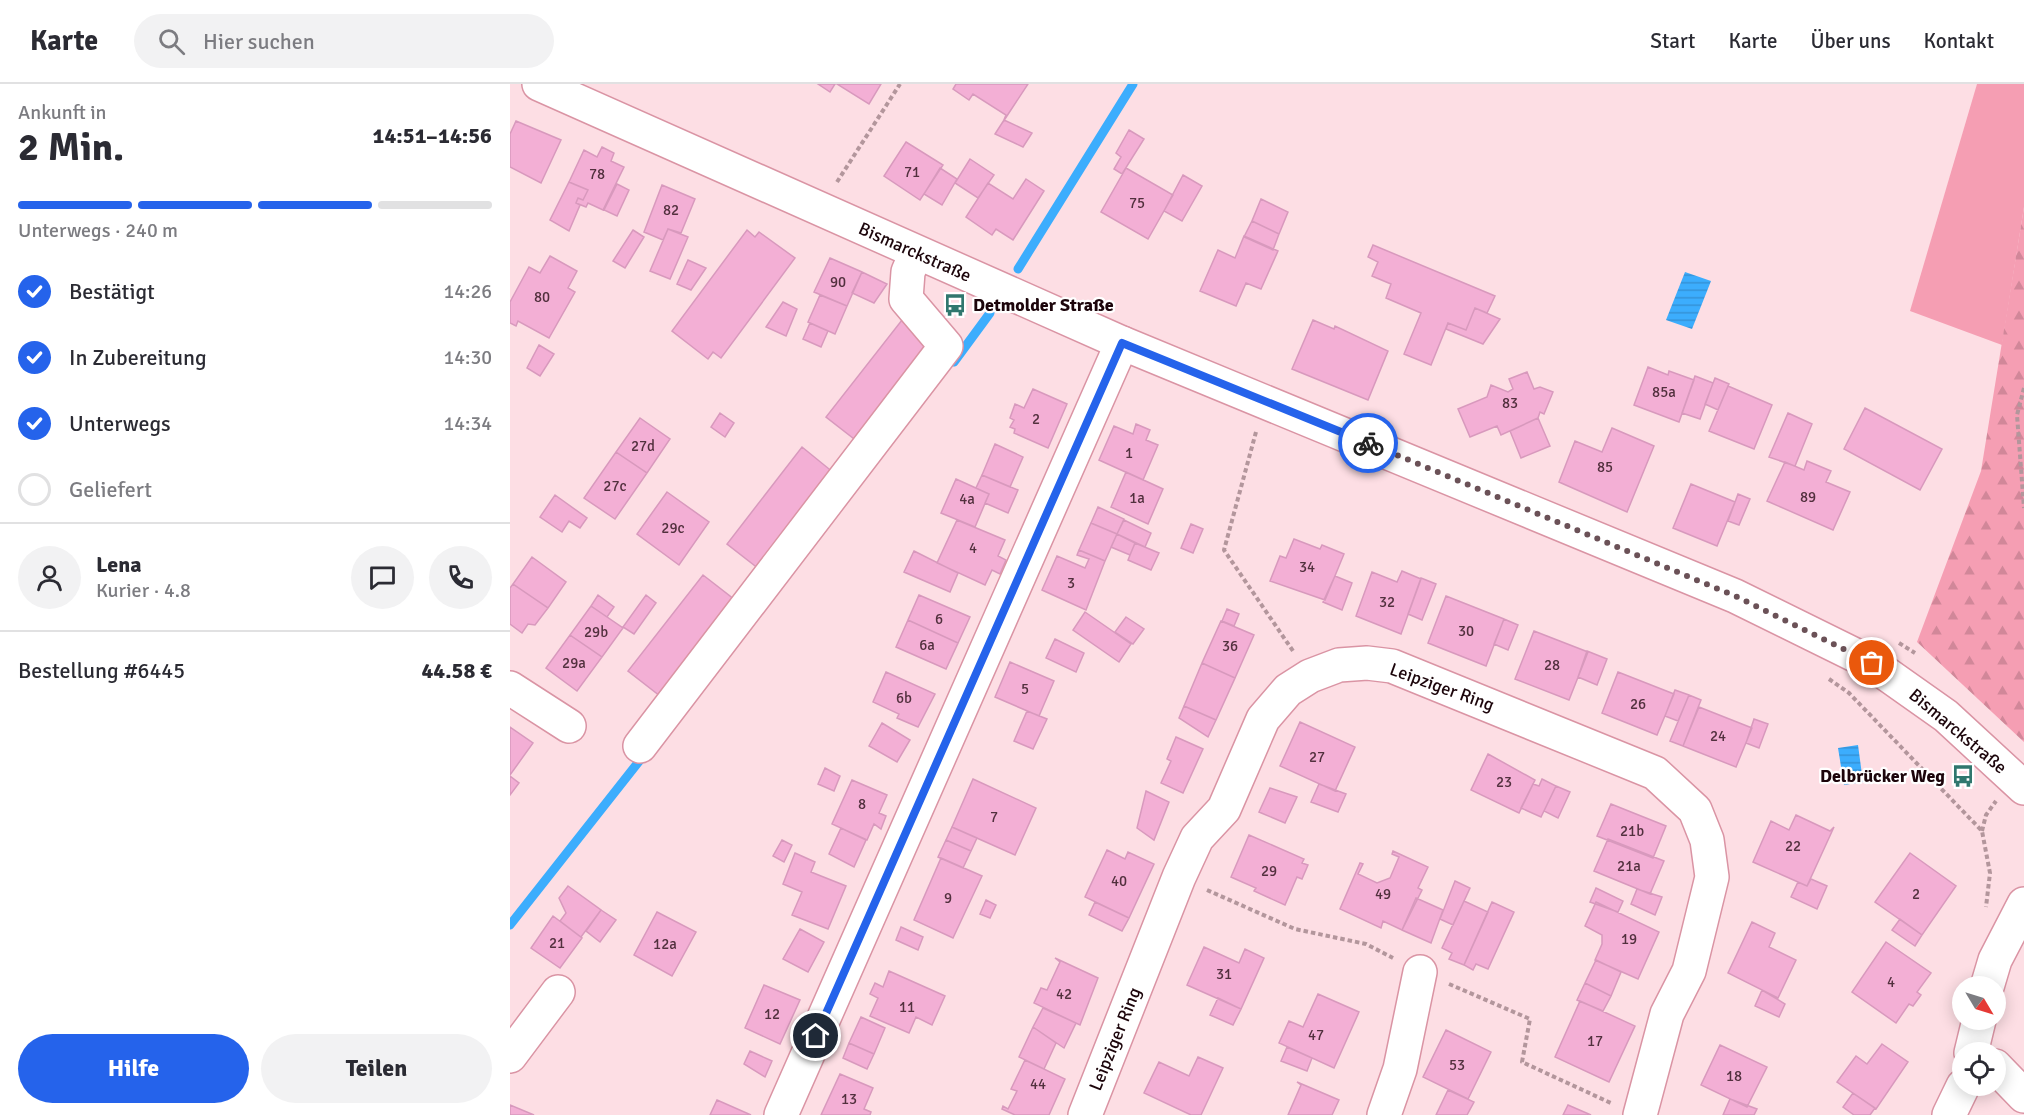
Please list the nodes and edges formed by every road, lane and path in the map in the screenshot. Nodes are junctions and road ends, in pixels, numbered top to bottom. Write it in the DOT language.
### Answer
graph roads {
  1 [pos="539,84"];
  2 [pos="900,84"];
  3 [pos="819,209"];
  4 [pos="916,253"];
  5 [pos="1122,343"];
  6 [pos="2024,388"];
  7 [pos="1265,401"];
  8 [pos="2024,507"];
  9 [pos="1821,674"];
  10 [pos="1310,676"];
  11 [pos="510,688"];
  12 [pos="568,726"];
  13 [pos="640,746"];
  14 [pos="2024,788"];
  15 [pos="2024,904"];
  16 [pos="1985,917"];
  17 [pos="1420,972"];
  18 [pos="1990,976"];
  19 [pos="558,992"];
  20 [pos="510,1056"];
  21 [pos="2006,1076"];
  22 [pos="1958,1096"];
  23 [pos="2024,1096"];
  24 [pos="781,1115"];
  25 [pos="1084,1115"];
  26 [pos="1384,1115"];
  27 [pos="1640,1115"];
  28 [pos="1949,1115"];
  1 -- 3 [label="street, Bismarckstraße"];
  2 -- 3 [label="path"];
  3 -- 4 [label="street, Bismarckstraße"];
  4 -- 5 [label="street, Bismarckstraße"];
  4 -- 13 [label="street"];
  5 -- 7 [label="street, Bismarckstraße"];
  5 -- 24 [label="street"];
  6 -- 8 [label="path"];
  7 -- 10 [label="path"];
  7 -- 14 [label="street, Bismarckstraße"];
  9 -- 16 [label="path"];
  10 -- 25 [label="street, Leipziger Ring"];
  10 -- 27 [label="street, Leipziger Ring"];
  11 -- 12 [label="street"];
  15 -- 18 [label="street"];
  17 -- 26 [label="street"];
  19 -- 20 [label="street"];
  21 -- 23 [label="street"];
  22 -- 28 [label="street"];
}
